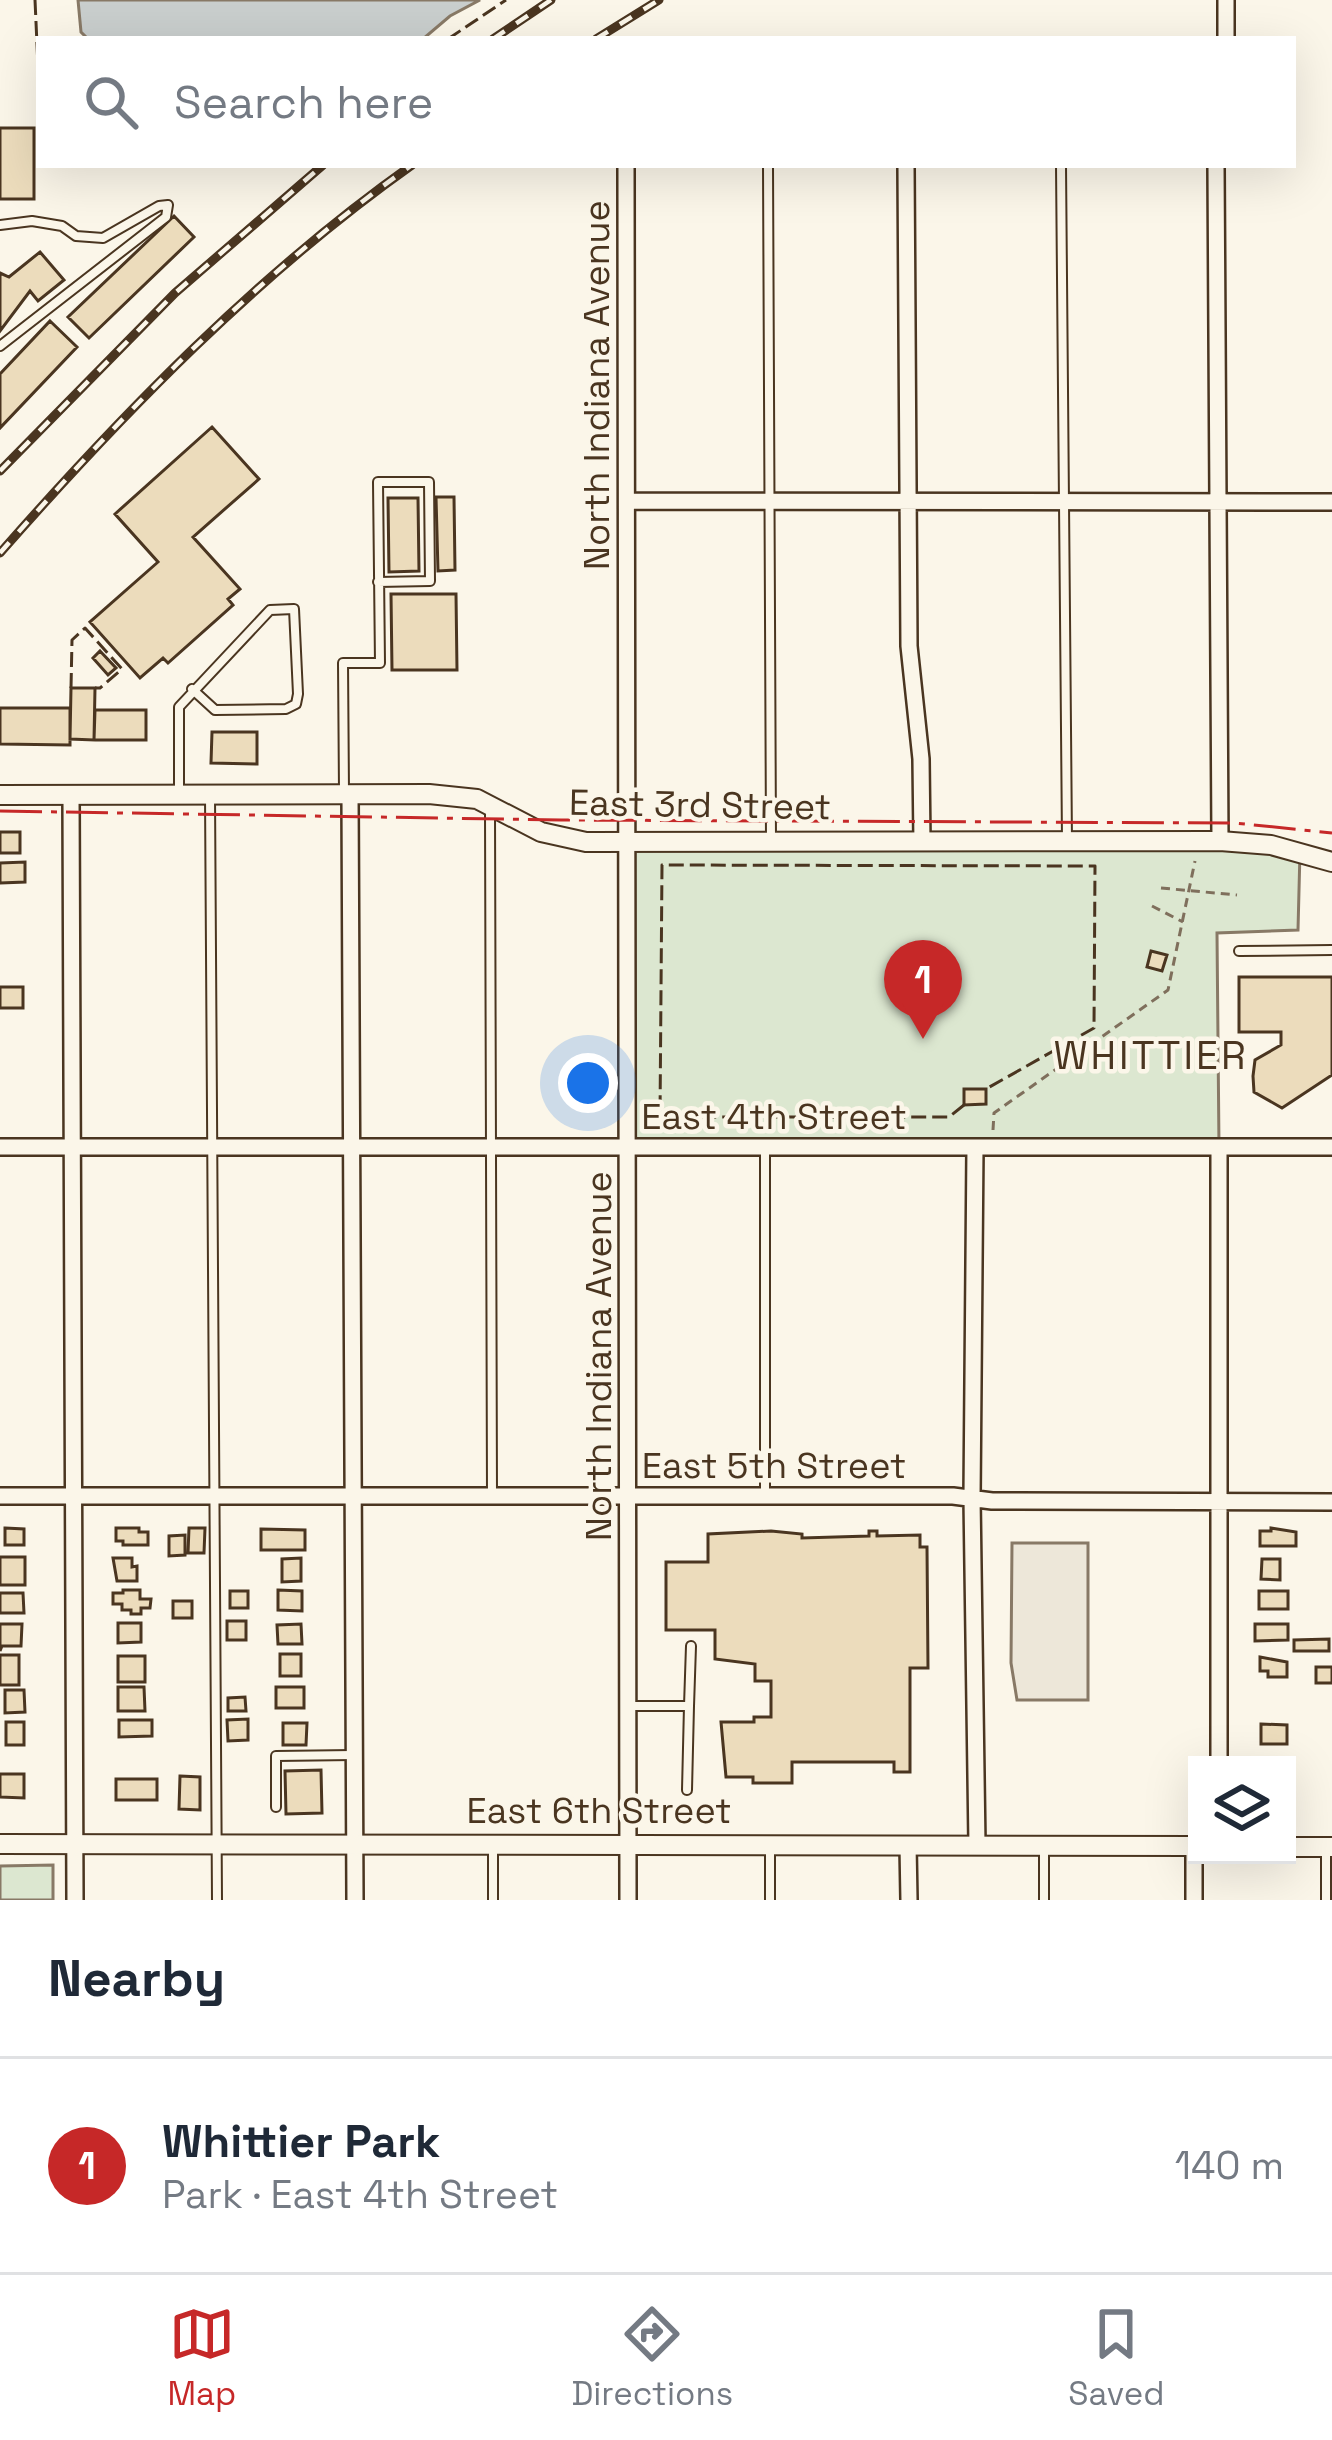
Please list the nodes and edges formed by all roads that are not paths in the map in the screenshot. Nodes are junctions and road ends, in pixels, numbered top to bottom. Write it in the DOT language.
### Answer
graph roads {
  1 [pos="1226,0"];
  2 [pos="1226,36"];
  3 [pos="626,168"];
  4 [pos="768,168"];
  5 [pos="906,168"];
  6 [pos="1061,168"];
  7 [pos="1216,168"];
  8 [pos="0,225"];
  9 [pos="0,346"];
  10 [pos="628,501"];
  11 [pos="768,501"];
  12 [pos="907,502"];
  13 [pos="1063,502"];
  14 [pos="1218,502"];
  15 [pos="1332,502"];
  16 [pos="378,582"];
  17 [pos="191,689"];
  18 [pos="179,794"];
  19 [pos="210,794"];
  20 [pos="347,794"];
  21 [pos="0,795"];
  22 [pos="70,795"];
  23 [pos="490,804"];
  24 [pos="1220,841"];
  25 [pos="629,842"];
  26 [pos="771,842"];
  27 [pos="922,842"];
  28 [pos="1067,842"];
  29 [pos="1332,862"];
  30 [pos="1332,950"];
  31 [pos="1239,951"];
  32 [pos="0,1147"];
  33 [pos="72,1147"];
  34 [pos="214,1147"];
  35 [pos="352,1147"];
  36 [pos="491,1147"];
  37 [pos="629,1147"];
  38 [pos="765,1147"];
  39 [pos="984,1147"];
  40 [pos="1219,1147"];
  41 [pos="1332,1147"];
  42 [pos="0,1496"];
  43 [pos="74,1496"];
  44 [pos="214,1496"];
  45 [pos="355,1496"];
  46 [pos="492,1496"];
  47 [pos="628,1496"];
  48 [pos="765,1496"];
  49 [pos="972,1498"];
  50 [pos="1220,1502"];
  51 [pos="1332,1502"];
  52 [pos="691,1646"];
  53 [pos="628,1706"];
  54 [pos="689,1706"];
  55 [pos="354,1755"];
  56 [pos="1219,1756"];
  57 [pos="687,1790"];
  58 [pos="276,1807"];
  59 [pos="74,1843"];
  60 [pos="0,1844"];
  61 [pos="218,1844"];
  62 [pos="354,1844"];
  63 [pos="493,1844"];
  64 [pos="628,1844"];
  65 [pos="770,1844"];
  66 [pos="908,1845"];
  67 [pos="976,1845"];
  68 [pos="1044,1845"];
  69 [pos="1188,1846"];
  70 [pos="1296,1847"];
  71 [pos="1329,1847"];
  72 [pos="1195,1864"];
  73 [pos="75,1900"];
  74 [pos="217,1900"];
  75 [pos="355,1900"];
  76 [pos="494,1900"];
  77 [pos="628,1900"];
  78 [pos="770,1900"];
  79 [pos="909,1900"];
  80 [pos="1044,1900"];
  81 [pos="1194,1900"];
  82 [pos="1326,1900"];
  1 -- 2 [label="street"];
  3 -- 10 [label="street, North Indiana Avenue"];
  4 -- 11 [label="lane"];
  5 -- 12 [label="street"];
  6 -- 13 [label="lane"];
  7 -- 14 [label="street"];
  8 -- 9 [label="lane"];
  10 -- 11 [label="street"];
  10 -- 25 [label="street, North Indiana Avenue"];
  11 -- 12 [label="street"];
  11 -- 26 [label="lane"];
  12 -- 13 [label="street"];
  12 -- 27 [label="street"];
  13 -- 14 [label="street"];
  13 -- 28 [label="lane"];
  14 -- 15 [label="street"];
  14 -- 24 [label="street"];
  16 -- 16 [label="lane"];
  16 -- 20 [label="lane"];
  17 -- 17 [label="lane"];
  17 -- 18 [label="lane"];
  18 -- 19 [label="street, East 3rd Street"];
  18 -- 22 [label="street, East 3rd Street"];
  19 -- 20 [label="street, East 3rd Street"];
  19 -- 34 [label="lane"];
  20 -- 23 [label="street, East 3rd Street"];
  20 -- 35 [label="street"];
  21 -- 22 [label="street, East 3rd Street"];
  22 -- 33 [label="street"];
  23 -- 25 [label="street, East 3rd Street"];
  23 -- 36 [label="lane"];
  24 -- 28 [label="street, East 3rd Street"];
  24 -- 29 [label="street, East 3rd Street"];
  25 -- 26 [label="street, East 3rd Street"];
  25 -- 37 [label="street, North Indiana Avenue"];
  26 -- 27 [label="street, East 3rd Street"];
  27 -- 28 [label="street, East 3rd Street"];
  30 -- 31 [label="lane"];
  32 -- 33 [label="street, East 4th Street"];
  33 -- 34 [label="street, East 4th Street"];
  33 -- 43 [label="street"];
  34 -- 35 [label="street, East 4th Street"];
  34 -- 44 [label="lane"];
  35 -- 36 [label="street, East 4th Street"];
  35 -- 45 [label="street"];
  36 -- 37 [label="street, East 4th Street"];
  36 -- 46 [label="lane"];
  37 -- 38 [label="street, East 4th Street"];
  37 -- 47 [label="street, North Indiana Avenue"];
  38 -- 39 [label="street, East 4th Street"];
  38 -- 48 [label="lane"];
  39 -- 40 [label="street, East 4th Street"];
  39 -- 49 [label="street"];
  40 -- 41 [label="street, East 4th Street"];
  40 -- 50 [label="street"];
  42 -- 43 [label="street, East 5th Street"];
  43 -- 44 [label="street, East 5th Street"];
  43 -- 59 [label="street"];
  44 -- 45 [label="street, East 5th Street"];
  44 -- 61 [label="lane"];
  45 -- 46 [label="street, East 5th Street"];
  45 -- 55 [label="street"];
  46 -- 47 [label="street, East 5th Street"];
  47 -- 48 [label="street, East 5th Street"];
  47 -- 53 [label="street, North Indiana Avenue"];
  48 -- 49 [label="street, East 5th Street"];
  49 -- 50 [label="street, East 5th Street"];
  49 -- 67 [label="street"];
  50 -- 51 [label="street, East 5th Street"];
  50 -- 56 [label="street"];
  52 -- 54 [label="lane"];
  53 -- 54 [label="lane"];
  53 -- 64 [label="street, North Indiana Avenue"];
  54 -- 57 [label="lane"];
  55 -- 58 [label="lane"];
  55 -- 62 [label="street"];
  59 -- 60 [label="street, East 6th Street"];
  59 -- 61 [label="street, East 6th Street"];
  59 -- 73 [label="street"];
  61 -- 62 [label="street, East 6th Street"];
  61 -- 74 [label="lane"];
  62 -- 63 [label="street, East 6th Street"];
  62 -- 75 [label="street"];
  63 -- 64 [label="street, East 6th Street"];
  63 -- 76 [label="lane"];
  64 -- 65 [label="street, East 6th Street"];
  64 -- 77 [label="street, North Indiana Avenue"];
  65 -- 66 [label="street, East 6th Street"];
  65 -- 78 [label="lane"];
  66 -- 67 [label="street, East 6th Street"];
  66 -- 79 [label="street"];
  67 -- 68 [label="street, East 6th Street"];
  68 -- 69 [label="street, East 6th Street"];
  68 -- 80 [label="lane"];
  70 -- 71 [label="street"];
  71 -- 82 [label="lane"];
  72 -- 81 [label="street"];
}
